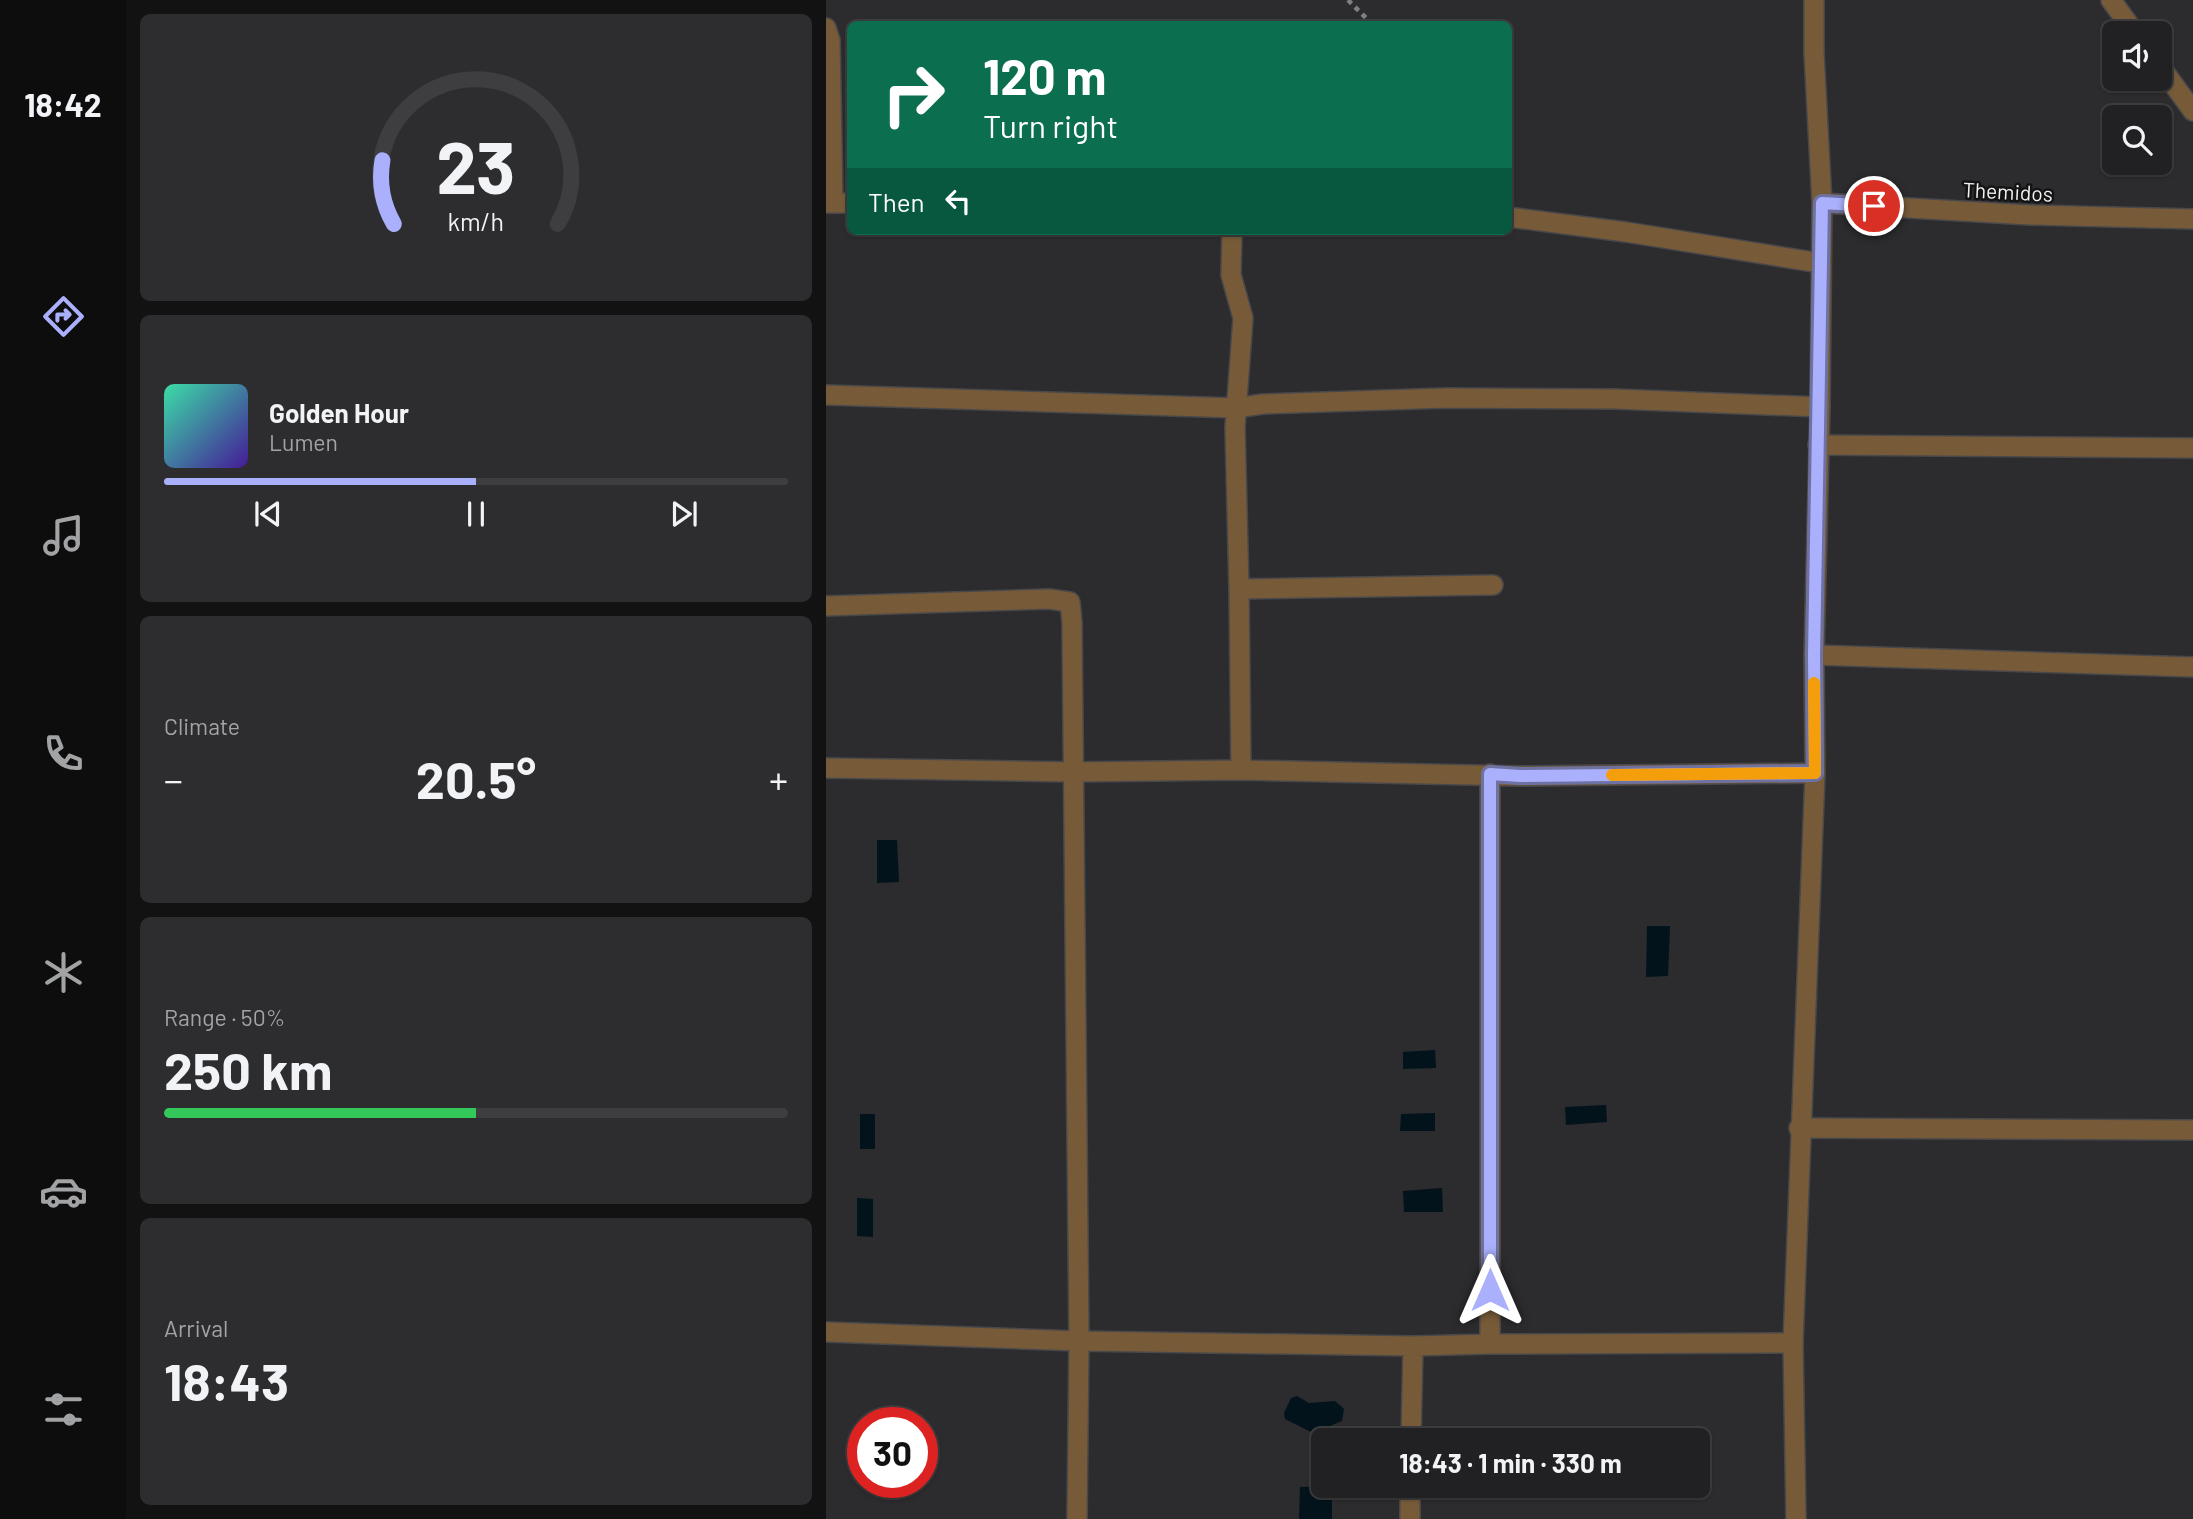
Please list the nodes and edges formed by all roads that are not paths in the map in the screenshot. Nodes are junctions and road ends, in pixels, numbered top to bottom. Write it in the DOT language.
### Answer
graph roads {
  1 [pos="1814,0"];
  2 [pos="2111,0"];
  3 [pos="2127,21"];
  4 [pos="826,29"];
  5 [pos="2172,82"];
  6 [pos="2193,111"];
  7 [pos="836,203"];
  8 [pos="1822,203"];
  9 [pos="1512,217"];
  10 [pos="2193,219"];
  11 [pos="1232,235"];
  12 [pos="1820,262"];
  13 [pos="826,395"];
  14 [pos="1236,408"];
  15 [pos="1820,408"];
  16 [pos="1818,445"];
  17 [pos="2193,448"];
  18 [pos="1493,585"];
  19 [pos="1240,589"];
  20 [pos="826,606"];
  21 [pos="1814,655"];
  22 [pos="2193,667"];
  23 [pos="826,768"];
  24 [pos="1241,770"];
  25 [pos="1073,772"];
  26 [pos="1815,773"];
  27 [pos="1490,774"];
  28 [pos="1799,1128"];
  29 [pos="2193,1130"];
  30 [pos="826,1332"];
  31 [pos="1079,1341"];
  32 [pos="1793,1343"];
  33 [pos="1490,1344"];
  34 [pos="1413,1346"];
  35 [pos="1411,1428"];
  36 [pos="1410,1498"];
  37 [pos="1077,1519"];
  38 [pos="1409,1519"];
  39 [pos="1796,1519"];
  1 -- 8 [label="street"];
  2 -- 3 [label="street"];
  4 -- 7 [label="street"];
  5 -- 6 [label="street"];
  8 -- 10 [label="street, Themidos"];
  8 -- 12 [label="street"];
  9 -- 12 [label="street"];
  11 -- 14 [label="street"];
  12 -- 15 [label="street"];
  13 -- 14 [label="street"];
  14 -- 15 [label="street"];
  14 -- 19 [label="street"];
  15 -- 16 [label="street"];
  16 -- 17 [label="street"];
  16 -- 21 [label="street"];
  18 -- 19 [label="street"];
  19 -- 24 [label="street"];
  20 -- 25 [label="street"];
  21 -- 22 [label="street"];
  21 -- 26 [label="street"];
  23 -- 25 [label="street"];
  24 -- 25 [label="street"];
  24 -- 27 [label="street"];
  25 -- 31 [label="street"];
  26 -- 27 [label="street"];
  26 -- 28 [label="street"];
  27 -- 33 [label="street"];
  28 -- 29 [label="street"];
  28 -- 32 [label="street"];
  30 -- 31 [label="street"];
  31 -- 34 [label="street"];
  31 -- 37 [label="street"];
  32 -- 33 [label="street"];
  32 -- 39 [label="street"];
  33 -- 34 [label="street"];
  34 -- 35 [label="street"];
  36 -- 38 [label="street"];
}
